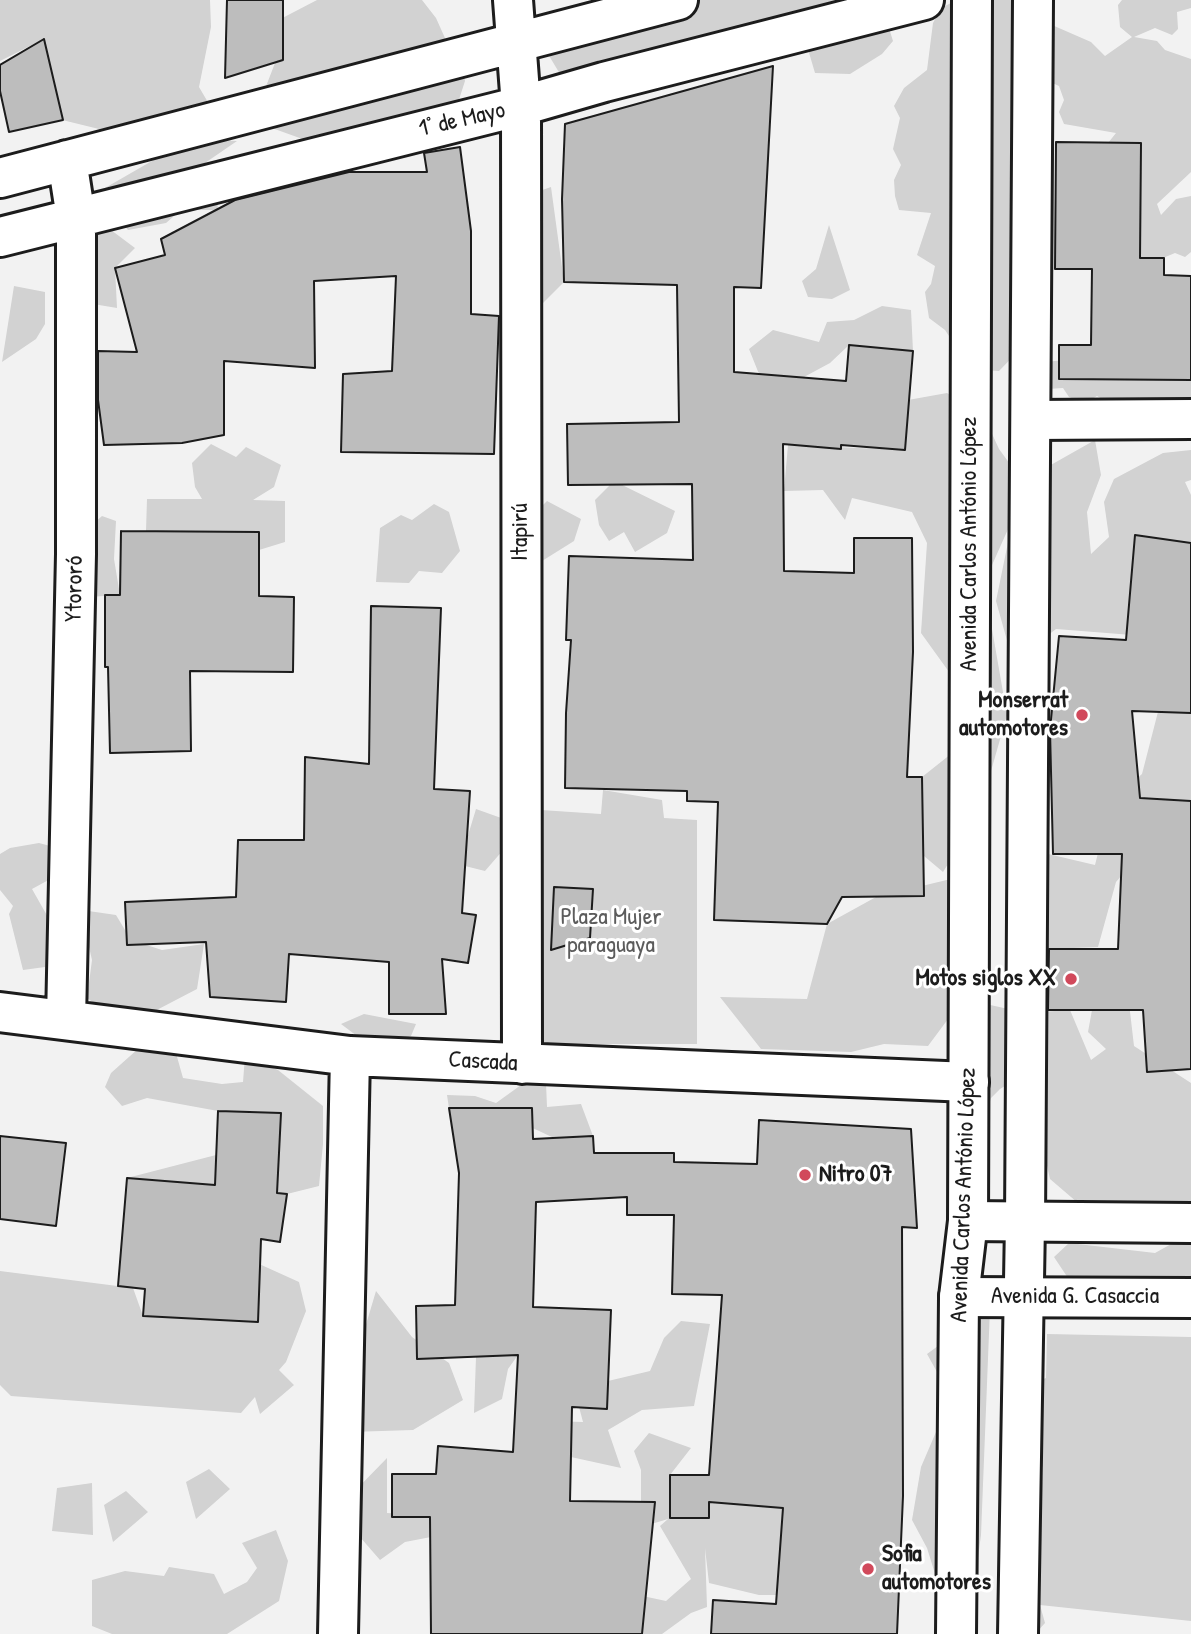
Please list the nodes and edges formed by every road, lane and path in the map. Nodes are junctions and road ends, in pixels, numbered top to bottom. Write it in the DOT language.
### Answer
graph roads {
  1 [pos="513,0"];
  2 [pos="678,0"];
  3 [pos="924,0"];
  4 [pos="972,0"];
  5 [pos="1033,0"];
  6 [pos="516,43"];
  7 [pos="521,106"];
  8 [pos="67,160"];
  9 [pos="0,178"];
  10 [pos="76,218"];
  11 [pos="0,237"];
  12 [pos="1191,419"];
  13 [pos="1031,420"];
  14 [pos="0,1012"];
  15 [pos="66,1020"];
  16 [pos="350,1056"];
  17 [pos="522,1064"];
  18 [pos="969,1082"];
  19 [pos="968,1221"];
  20 [pos="1025,1222"];
  21 [pos="1191,1223"];
  22 [pos="1024,1296"];
  23 [pos="959,1297"];
  24 [pos="1191,1298"];
  25 [pos="338,1634"];
  26 [pos="956,1634"];
  27 [pos="1018,1634"];
  1 -- 6 [label="street, Itapirú"];
  2 -- 6 [label="street"];
  3 -- 7 [label="street, 1° de Mayo"];
  4 -- 18 [label="street, Avenida Carlos António López"];
  5 -- 13 [label="street"];
  6 -- 7 [label="street, Itapirú"];
  6 -- 8 [label="street"];
  7 -- 10 [label="street, 1° de Mayo"];
  7 -- 17 [label="street, Itapirú"];
  8 -- 9 [label="street"];
  8 -- 10 [label="street, Ytororó"];
  10 -- 11 [label="street, 1° de Mayo"];
  10 -- 15 [label="street, Ytororó"];
  12 -- 13 [label="street"];
  13 -- 20 [label="street"];
  14 -- 15 [label="street, Cascada"];
  15 -- 16 [label="street, Cascada"];
  16 -- 17 [label="street, Cascada"];
  16 -- 25 [label="street"];
  17 -- 18 [label="street, Cascada"];
  18 -- 19 [label="street, Avenida Carlos António López"];
  19 -- 20 [label="street"];
  19 -- 23 [label="street, Avenida Carlos António López"];
  20 -- 21 [label="street"];
  20 -- 22 [label="street"];
  22 -- 23 [label="street, Avenida G. Casaccia"];
  22 -- 24 [label="street, Avenida G. Casaccia"];
  22 -- 27 [label="street"];
  23 -- 26 [label="street, Avenida Carlos António López"];
}
